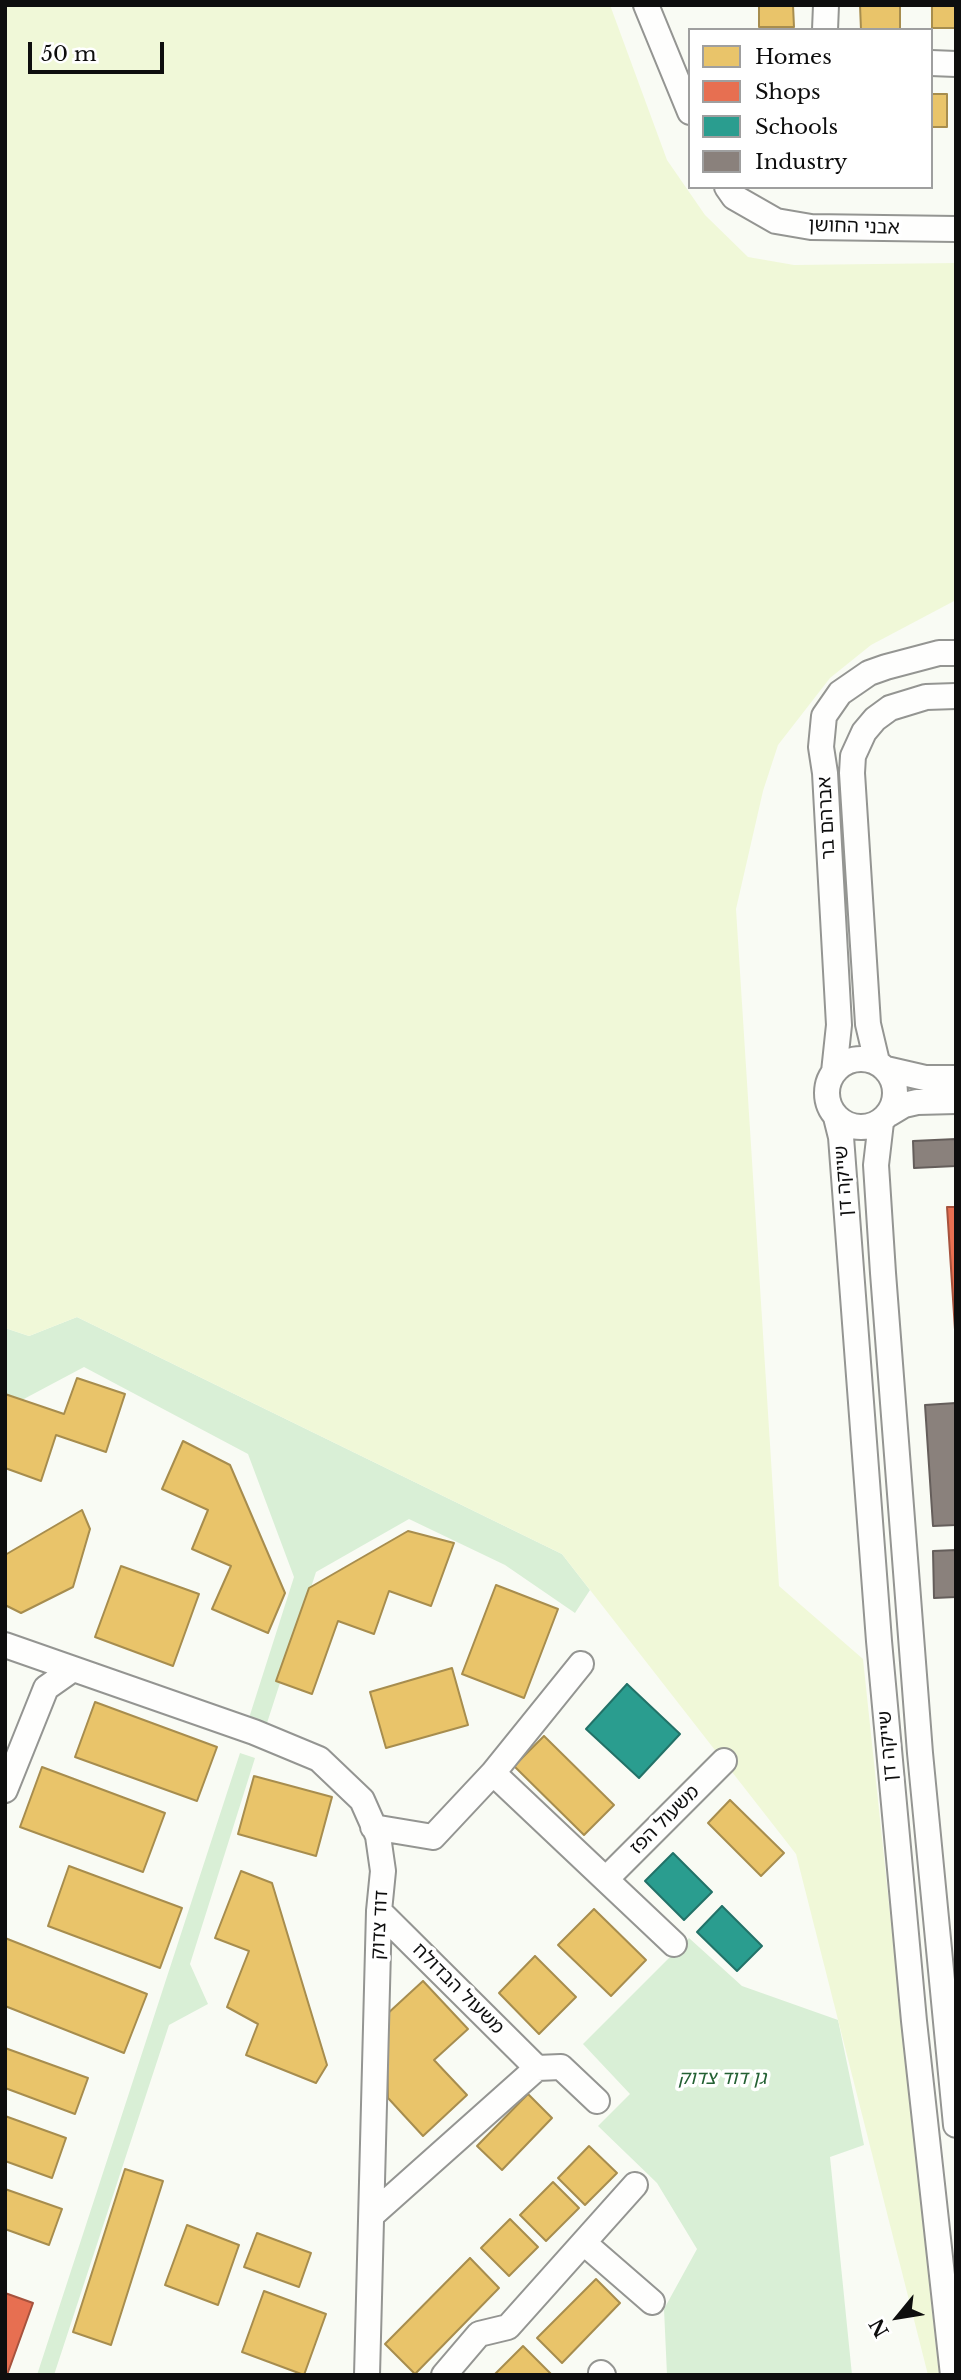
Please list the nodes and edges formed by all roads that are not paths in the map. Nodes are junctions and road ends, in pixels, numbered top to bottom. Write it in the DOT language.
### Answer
graph roads {
  1 [pos="646,5"];
  2 [pos="826,5"];
  3 [pos="825,28"];
  4 [pos="933,63"];
  5 [pos="956,64"];
  6 [pos="688,107"];
  7 [pos="728,189"];
  8 [pos="956,229"];
  9 [pos="956,653"];
  10 [pos="956,696"];
  11 [pos="882,1065"];
  12 [pos="834,1072"];
  13 [pos="956,1078"];
  14 [pos="956,1101"];
  15 [pos="836,1117"];
  16 [pos="885,1118"];
  17 [pos="5,1645"];
  18 [pos="581,1664"];
  19 [pos="73,1669"];
  20 [pos="724,1761"];
  21 [pos="493,1773"];
  22 [pos="5,1790"];
  23 [pos="373,1827"];
  24 [pos="606,1879"];
  25 [pos="379,1911"];
  26 [pos="674,1944"];
  27 [pos="537,2068"];
  28 [pos="597,2101"];
  29 [pos="956,2125"];
  30 [pos="635,2185"];
  31 [pos="372,2215"];
  32 [pos="584,2244"];
  33 [pos="652,2302"];
  34 [pos="367,2375"];
  35 [pos="444,2375"];
  36 [pos="953,2375"];
  1 -- 6 [label="street"];
  2 -- 3 [label="street"];
  4 -- 5 [label="street"];
  7 -- 8 [label="street, אבני החושן"];
  9 -- 12 [label="street, אברהם בר"];
  10 -- 11 [label="street, אברהם בר"];
  11 -- 12 [label="street"];
  11 -- 13 [label="street"];
  11 -- 16 [label="street"];
  12 -- 15 [label="street"];
  14 -- 16 [label="street"];
  15 -- 16 [label="street"];
  15 -- 36 [label="street, שייקה דן"];
  16 -- 29 [label="street, שייקה דן"];
  17 -- 19 [label="street, דוד צדוק"];
  18 -- 21 [label="street"];
  19 -- 22 [label="street"];
  19 -- 23 [label="street, דוד צדוק"];
  20 -- 24 [label="street, משעול הפז"];
  21 -- 23 [label="street"];
  21 -- 24 [label="street"];
  23 -- 25 [label="street, דוד צדוק"];
  24 -- 26 [label="street"];
  25 -- 27 [label="street, משעול הבדולח"];
  25 -- 31 [label="street, דוד צדוק"];
  27 -- 28 [label="street"];
  27 -- 31 [label="street"];
  30 -- 32 [label="street"];
  31 -- 34 [label="street, דוד צדוק"];
  32 -- 33 [label="street"];
  32 -- 35 [label="street"];
}
